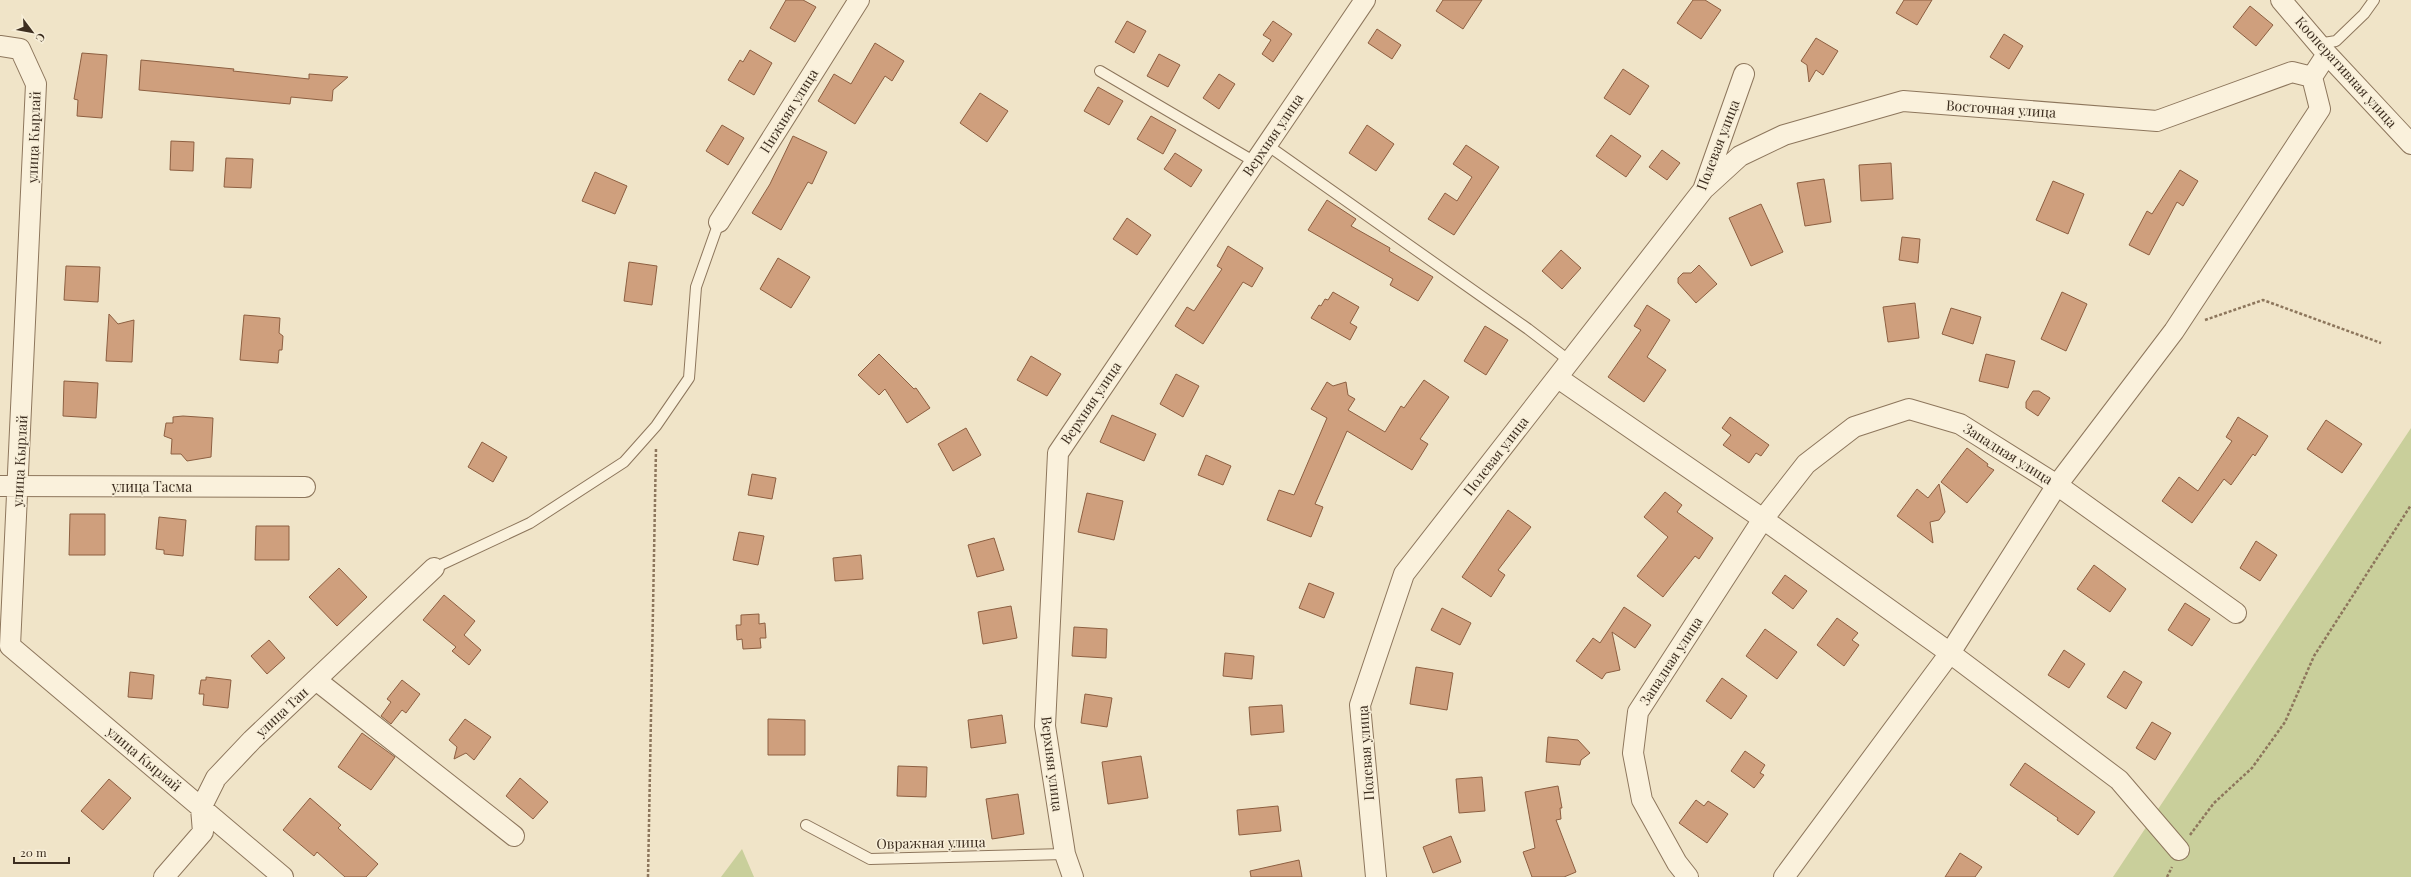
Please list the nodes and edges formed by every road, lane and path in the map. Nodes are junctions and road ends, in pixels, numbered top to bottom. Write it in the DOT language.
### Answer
graph roads {
  1 [pos="859,0"];
  2 [pos="1365,0"];
  3 [pos="2281,0"];
  4 [pos="2374,0"];
  5 [pos="0,46"];
  6 [pos="2323,49"];
  7 [pos="1100,72"];
  8 [pos="1744,74"];
  9 [pos="2312,77"];
  10 [pos="2411,144"];
  11 [pos="1267,145"];
  12 [pos="1255,162"];
  13 [pos="1704,190"];
  14 [pos="719,222"];
  15 [pos="2204,320"];
  16 [pos="2381,343"];
  17 [pos="1571,362"];
  18 [pos="1558,378"];
  19 [pos="656,426"];
  20 [pos="2057,485"];
  21 [pos="10,487"];
  22 [pos="305,487"];
  23 [pos="2411,505"];
  24 [pos="1763,519"];
  25 [pos="434,568"];
  26 [pos="2236,613"];
  27 [pos="1950,653"];
  28 [pos="316,680"];
  29 [pos="201,808"];
  30 [pos="806,825"];
  31 [pos="514,836"];
  32 [pos="2179,850"];
  33 [pos="1065,854"];
  34 [pos="164,877"];
  35 [pos="283,877"];
  36 [pos="648,877"];
  37 [pos="1073,877"];
  38 [pos="1376,877"];
  39 [pos="1688,877"];
  40 [pos="1784,877"];
  41 [pos="2167,877"];
  1 -- 14 [label="street, Нижняя улица"];
  2 -- 11 [label="street, Верхняя улица"];
  3 -- 6 [label="street, Кооперативная улица"];
  4 -- 6 [label="lane"];
  5 -- 21 [label="street, улица Кырлай"];
  6 -- 9 [label="street"];
  6 -- 10 [label="street, Кооперативная улица"];
  7 -- 12 [label="lane"];
  8 -- 13 [label="street, Полевая улица"];
  9 -- 13 [label="street, Восточная улица"];
  9 -- 20 [label="street"];
  11 -- 12 [label="street, Верхняя улица"];
  11 -- 17 [label="lane"];
  12 -- 33 [label="street, Верхняя улица"];
  13 -- 17 [label="street, Полевая улица"];
  14 -- 19 [label="lane"];
  15 -- 16 [label="path"];
  17 -- 18 [label="street, Полевая улица"];
  18 -- 24 [label="street"];
  18 -- 38 [label="street, Полевая улица"];
  19 -- 25 [label="lane"];
  19 -- 36 [label="path"];
  20 -- 24 [label="street, Западная улица"];
  20 -- 26 [label="street, Западная улица"];
  20 -- 27 [label="street, Западная улица"];
  21 -- 22 [label="street, улица Тасма"];
  21 -- 29 [label="street, улица Кырлай"];
  23 -- 32 [label="path"];
  24 -- 27 [label="street"];
  24 -- 39 [label="street, Западная улица"];
  25 -- 28 [label="street, улица Тан"];
  27 -- 32 [label="street"];
  27 -- 40 [label="street, Западная улица"];
  28 -- 29 [label="street, улица Тан"];
  28 -- 31 [label="street"];
  29 -- 34 [label="street"];
  29 -- 35 [label="street"];
  30 -- 33 [label="lane, Овражная улица"];
  32 -- 41 [label="path"];
  33 -- 37 [label="street, Верхняя улица"];
}
